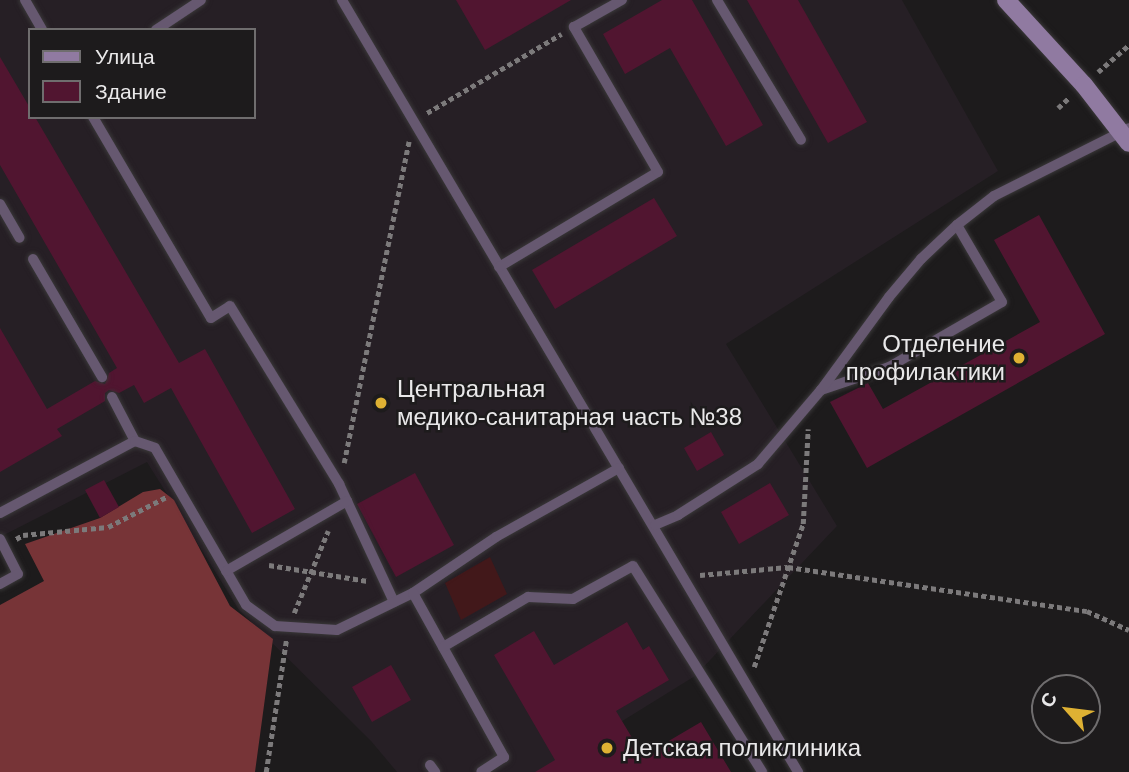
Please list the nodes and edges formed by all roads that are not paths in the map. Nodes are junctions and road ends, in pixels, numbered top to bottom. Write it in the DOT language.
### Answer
graph roads {
  1 [pos="25,0"];
  2 [pos="201,0"];
  3 [pos="342,0"];
  4 [pos="622,0"];
  5 [pos="717,0"];
  6 [pos="1006,0"];
  7 [pos="41,28"];
  8 [pos="159,28"];
  9 [pos="94,119"];
  10 [pos="1127,134"];
  11 [pos="801,140"];
  12 [pos="0,204"];
  13 [pos="957,225"];
  14 [pos="20,238"];
  15 [pos="33,259"];
  16 [pos="499,267"];
  17 [pos="102,377"];
  18 [pos="821,390"];
  19 [pos="112,397"];
  20 [pos="135,441"];
  21 [pos="619,468"];
  22 [pos="347,501"];
  23 [pos="0,513"];
  24 [pos="655,525"];
  25 [pos="2,543"];
  26 [pos="226,571"];
  27 [pos="0,584"];
  28 [pos="413,593"];
  29 [pos="394,602"];
  30 [pos="443,648"];
  31 [pos="481,772"];
  32 [pos="762,772"];
  33 [pos="798,772"];
  1 -- 7 [label="lane"];
  2 -- 8 [label="lane"];
  3 -- 16 [label="lane"];
  4 -- 16 [label="lane"];
  5 -- 11 [label="lane"];
  6 -- 10 [label="street"];
  9 -- 22 [label="lane"];
  10 -- 13 [label="lane"];
  12 -- 14 [label="lane"];
  13 -- 18 [label="lane"];
  13 -- 18 [label="lane"];
  15 -- 17 [label="lane"];
  16 -- 21 [label="lane"];
  18 -- 24 [label="lane"];
  19 -- 20 [label="lane"];
  20 -- 23 [label="lane"];
  20 -- 26 [label="lane"];
  21 -- 24 [label="lane"];
  21 -- 28 [label="lane"];
  22 -- 26 [label="lane"];
  22 -- 29 [label="lane"];
  24 -- 33 [label="lane"];
  25 -- 27 [label="lane"];
  26 -- 29 [label="lane"];
  28 -- 29 [label="lane"];
  28 -- 30 [label="lane"];
  30 -- 31 [label="lane"];
  30 -- 32 [label="lane"];
}
